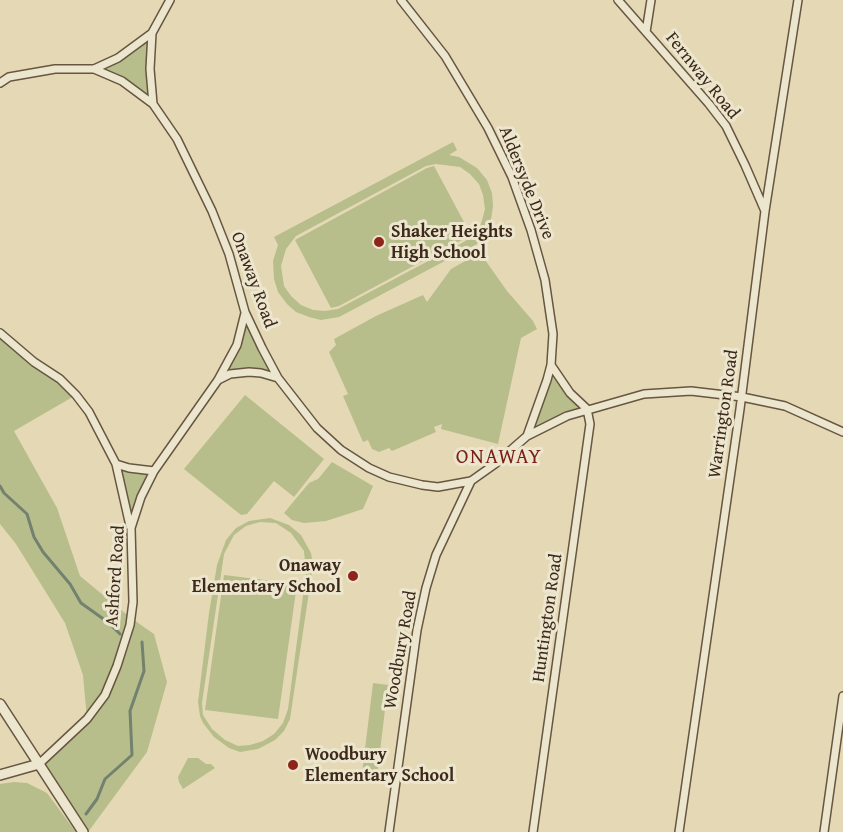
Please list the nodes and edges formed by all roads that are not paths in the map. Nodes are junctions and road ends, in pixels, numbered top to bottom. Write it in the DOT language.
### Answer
graph roads {
  1 [pos="170,0"];
  2 [pos="401,0"];
  3 [pos="618,0"];
  4 [pos="651,0"];
  5 [pos="798,0"];
  6 [pos="646,32"];
  7 [pos="152,33"];
  8 [pos="94,69"];
  9 [pos="0,73"];
  10 [pos="9,77"];
  11 [pos="0,83"];
  12 [pos="153,104"];
  13 [pos="765,211"];
  14 [pos="245,312"];
  15 [pos="0,333"];
  16 [pos="551,365"];
  17 [pos="278,378"];
  18 [pos="218,380"];
  19 [pos="742,397"];
  20 [pos="586,409"];
  21 [pos="843,432"];
  22 [pos="527,436"];
  23 [pos="116,464"];
  24 [pos="154,471"];
  25 [pos="471,481"];
  26 [pos="131,528"];
  27 [pos="843,696"];
  28 [pos="0,704"];
  29 [pos="39,764"];
  30 [pos="0,775"];
  31 [pos="83,832"];
  32 [pos="389,832"];
  33 [pos="533,832"];
  34 [pos="679,832"];
  35 [pos="824,832"];
  1 -- 7 [label="street"];
  2 -- 16 [label="street, Aldersyde Drive"];
  3 -- 6 [label="street, Fernway Road"];
  4 -- 6 [label="street"];
  5 -- 13 [label="street, Warrington Road"];
  6 -- 13 [label="street, Fernway Road"];
  7 -- 8 [label="street"];
  7 -- 12 [label="street, Onaway Road"];
  8 -- 10 [label="street"];
  8 -- 12 [label="street"];
  9 -- 10 [label="street"];
  10 -- 11 [label="street"];
  12 -- 14 [label="street, Onaway Road"];
  13 -- 19 [label="street, Warrington Road"];
  14 -- 17 [label="street, Onaway Road"];
  14 -- 18 [label="street, Ashford Road"];
  15 -- 23 [label="street"];
  16 -- 20 [label="street"];
  16 -- 22 [label="street, Aldersyde Drive"];
  17 -- 18 [label="street"];
  17 -- 25 [label="street, Onaway Road"];
  18 -- 24 [label="street, Ashford Road"];
  19 -- 20 [label="street, Onaway Road"];
  19 -- 21 [label="street, Onaway Road"];
  19 -- 34 [label="street, Warrington Road"];
  20 -- 22 [label="street, Onaway Road"];
  20 -- 33 [label="street, Huntington Road"];
  22 -- 25 [label="street, Onaway Road"];
  23 -- 24 [label="street"];
  23 -- 26 [label="street"];
  24 -- 26 [label="street, Ashford Road"];
  25 -- 32 [label="street, Woodbury Road"];
  26 -- 29 [label="street, Ashford Road"];
  27 -- 35 [label="street"];
  28 -- 29 [label="street"];
  29 -- 30 [label="street"];
  29 -- 31 [label="street"];
}
